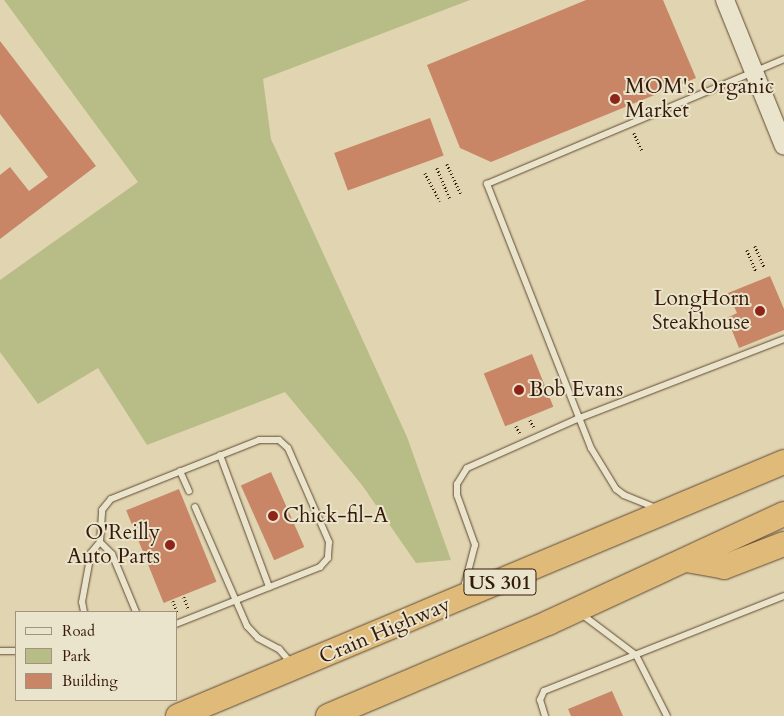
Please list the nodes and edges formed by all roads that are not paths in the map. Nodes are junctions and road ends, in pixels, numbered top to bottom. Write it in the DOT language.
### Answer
graph roads {
  1 [pos="724,0"];
  2 [pos="784,59"];
  3 [pos="754,72"];
  4 [pos="784,146"];
  5 [pos="784,339"];
  6 [pos="576,419"];
  7 [pos="220,456"];
  8 [pos="784,462"];
  9 [pos="180,471"];
  10 [pos="189,491"];
  11 [pos="195,507"];
  12 [pos="669,512"];
  13 [pos="784,514"];
  14 [pos="100,542"];
  15 [pos="784,544"];
  16 [pos="686,560"];
  17 [pos="269,587"];
  18 [pos="784,596"];
  19 [pos="461,599"];
  20 [pos="235,601"];
  21 [pos="575,610"];
  22 [pos="84,611"];
  23 [pos="136,611"];
  24 [pos="178,623"];
  25 [pos="0,651"];
  26 [pos="15,651"];
  27 [pos="636,655"];
  28 [pos="296,669"];
  29 [pos="178,716"];
  30 [pos="328,716"];
  31 [pos="545,716"];
  32 [pos="667,716"];
  1 -- 3 [label="street"];
  2 -- 3 [label="lane"];
  3 -- 4 [label="street"];
  3 -- 6 [label="lane"];
  5 -- 6 [label="lane"];
  6 -- 12 [label="lane"];
  6 -- 19 [label="lane"];
  7 -- 9 [label="lane"];
  7 -- 17 [label="lane"];
  7 -- 17 [label="lane"];
  8 -- 12 [label="highway, Crain Highway / US 301"];
  9 -- 10 [label="lane"];
  9 -- 14 [label="lane"];
  11 -- 20 [label="lane"];
  12 -- 19 [label="highway, Crain Highway / US 301"];
  13 -- 16 [label="highway, US 301"];
  14 -- 22 [label="lane"];
  14 -- 23 [label="lane"];
  15 -- 16 [label="highway"];
  16 -- 21 [label="highway, US 301"];
  17 -- 20 [label="lane"];
  18 -- 27 [label="lane"];
  19 -- 28 [label="highway, Crain Highway / US 301"];
  20 -- 24 [label="lane"];
  20 -- 28 [label="lane"];
  21 -- 27 [label="lane"];
  21 -- 30 [label="highway, US 301"];
  25 -- 26 [label="lane"];
  27 -- 31 [label="lane"];
  27 -- 32 [label="lane"];
  28 -- 29 [label="highway, Crain Highway / US 301"];
}
